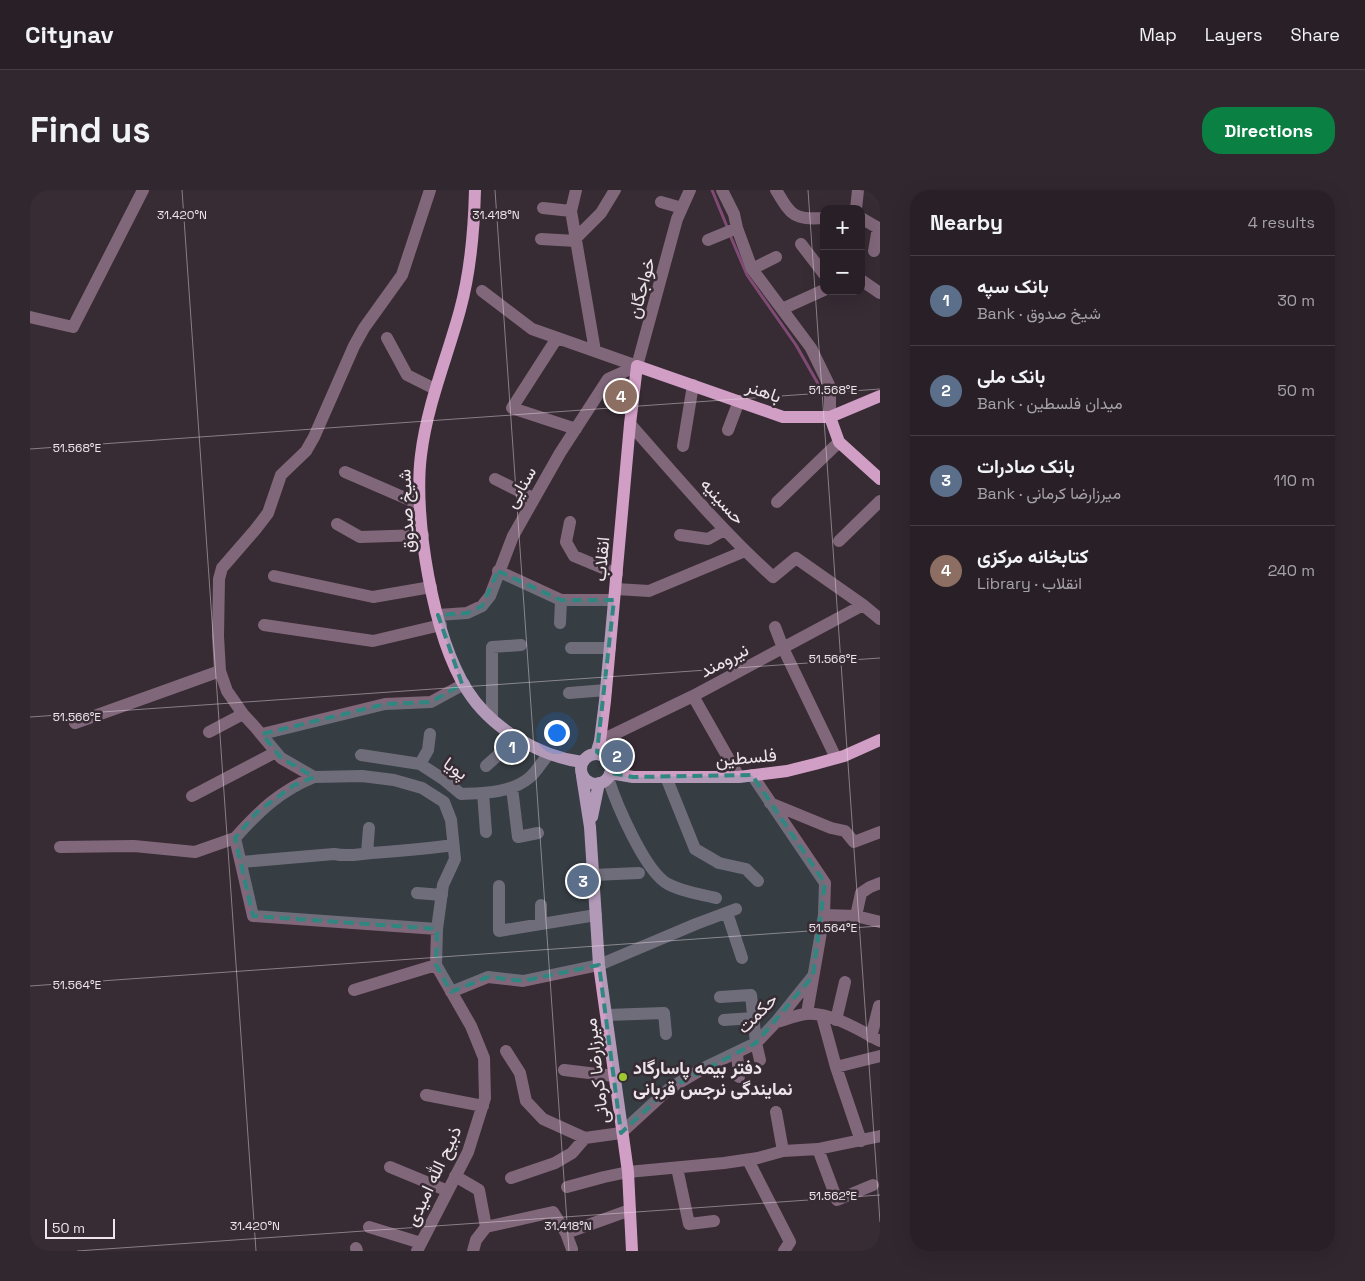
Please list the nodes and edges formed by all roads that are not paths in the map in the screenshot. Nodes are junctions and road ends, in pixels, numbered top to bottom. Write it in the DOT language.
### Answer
graph roads {
  1 [pos="143,190"];
  2 [pos="430,190"];
  3 [pos="475,190"];
  4 [pos="576,190"];
  5 [pos="615,190"];
  6 [pos="690,190"];
  7 [pos="722,190"];
  8 [pos="776,190"];
  9 [pos="858,190"];
  10 [pos="661,202"];
  11 [pos="856,205"];
  12 [pos="543,208"];
  13 [pos="571,211"];
  14 [pos="680,214"];
  15 [pos="820,218"];
  16 [pos="865,220"];
  17 [pos="737,228"];
  18 [pos="879,229"];
  19 [pos="541,239"];
  20 [pos="576,239"];
  21 [pos="708,240"];
  22 [pos="801,244"];
  23 [pos="874,251"];
  24 [pos="776,257"];
  25 [pos="752,269"];
  26 [pos="820,269"];
  27 [pos="865,283"];
  28 [pos="482,290"];
  29 [pos="820,292"];
  30 [pos="880,293"];
  31 [pos="782,309"];
  32 [pos="30,317"];
  33 [pos="387,338"];
  34 [pos="558,338"];
  35 [pos="595,351"];
  36 [pos="637,366"];
  37 [pos="693,385"];
  38 [pos="436,389"];
  39 [pos="880,396"];
  40 [pos="739,401"];
  41 [pos="830,417"];
  42 [pos="630,424"];
  43 [pos="576,429"];
  44 [pos="728,430"];
  45 [pos="839,442"];
  46 [pos="683,446"];
  47 [pos="345,472"];
  48 [pos="880,479"];
  49 [pos="495,480"];
  50 [pos="533,498"];
  51 [pos="880,501"];
  52 [pos="777,502"];
  53 [pos="419,504"];
  54 [pos="570,522"];
  55 [pos="337,524"];
  56 [pos="724,530"];
  57 [pos="423,535"];
  58 [pos="680,535"];
  59 [pos="839,541"];
  60 [pos="745,551"];
  61 [pos="498,571"];
  62 [pos="617,574"];
  63 [pos="274,576"];
  64 [pos="432,587"];
  65 [pos="615,595"];
  66 [pos="561,600"];
  67 [pos="863,605"];
  68 [pos="880,619"];
  69 [pos="440,620"];
  70 [pos="560,622"];
  71 [pos="264,625"];
  72 [pos="775,627"];
  73 [pos="522,645"];
  74 [pos="571,648"];
  75 [pos="610,648"];
  76 [pos="784,648"];
  77 [pos="220,671"];
  78 [pos="464,684"];
  79 [pos="606,690"];
  80 [pos="569,694"];
  81 [pos="693,696"];
  82 [pos="243,714"];
  83 [pos="492,717"];
  84 [pos="75,723"];
  85 [pos="209,732"];
  86 [pos="262,734"];
  87 [pos="430,734"];
  88 [pos="518,738"];
  89 [pos="880,740"];
  90 [pos="598,748"];
  91 [pos="276,752"];
  92 [pos="549,754"];
  93 [pos="361,755"];
  94 [pos="836,758"];
  95 [pos="582,762"];
  96 [pos="420,764"];
  97 [pos="486,766"];
  98 [pos="582,776"];
  99 [pos="746,776"];
  100 [pos="314,777"];
  101 [pos="666,777"];
  102 [pos="605,778"];
  103 [pos="512,788"];
  104 [pos="483,793"];
  105 [pos="192,796"];
  106 [pos="770,803"];
  107 [pos="590,827"];
  108 [pos="369,828"];
  109 [pos="486,832"];
  110 [pos="880,832"];
  111 [pos="538,833"];
  112 [pos="235,838"];
  113 [pos="453,845"];
  114 [pos="60,847"];
  115 [pos="367,853"];
  116 [pos="241,862"];
  117 [pos="639,873"];
  118 [pos="593,875"];
  119 [pos="758,881"];
  120 [pos="880,883"];
  121 [pos="499,886"];
  122 [pos="416,893"];
  123 [pos="442,895"];
  124 [pos="716,898"];
  125 [pos="541,905"];
  126 [pos="596,915"];
  127 [pos="824,915"];
  128 [pos="856,916"];
  129 [pos="880,922"];
  130 [pos="541,924"];
  131 [pos="437,929"];
  132 [pos="742,958"];
  133 [pos="436,965"];
  134 [pos="599,965"];
  135 [pos="813,976"];
  136 [pos="846,982"];
  137 [pos="354,990"];
  138 [pos="451,992"];
  139 [pos="720,997"];
  140 [pos="879,1006"];
  141 [pos="807,1014"];
  142 [pos="607,1015"];
  143 [pos="822,1016"];
  144 [pos="754,1018"];
  145 [pos="724,1020"];
  146 [pos="836,1020"];
  147 [pos="776,1022"];
  148 [pos="666,1034"];
  149 [pos="875,1039"];
  150 [pos="756,1042"];
  151 [pos="506,1051"];
  152 [pos="737,1053"];
  153 [pos="880,1056"];
  154 [pos="760,1060"];
  155 [pos="836,1067"];
  156 [pos="564,1070"];
  157 [pos="614,1076"];
  158 [pos="739,1077"];
  159 [pos="426,1095"];
  160 [pos="483,1106"];
  161 [pos="776,1112"];
  162 [pos="621,1134"];
  163 [pos="880,1136"];
  164 [pos="585,1138"];
  165 [pos="860,1141"];
  166 [pos="818,1149"];
  167 [pos="783,1151"];
  168 [pos="748,1160"];
  169 [pos="390,1167"];
  170 [pos="678,1168"];
  171 [pos="628,1172"];
  172 [pos="455,1176"];
  173 [pos="512,1178"];
  174 [pos="873,1185"];
  175 [pos="567,1188"];
  176 [pos="448,1191"];
  177 [pos="630,1210"];
  178 [pos="714,1221"];
  179 [pos="369,1227"];
  180 [pos="486,1227"];
  181 [pos="566,1233"];
  182 [pos="418,1247"];
  183 [pos="572,1250"];
  184 [pos="473,1251"];
  185 [pos="632,1251"];
  186 [pos="784,1251"];
  1 -- 32 [label="street"];
  2 -- 77 [label="street"];
  3 -- 38 [label="main road, شیخ صدوق"];
  4 -- 13 [label="street"];
  5 -- 20 [label="street"];
  6 -- 14 [label="street, خواجگان"];
  7 -- 17 [label="street"];
  8 -- 15 [label="street"];
  9 -- 11 [label="street"];
  10 -- 14 [label="street"];
  12 -- 13 [label="street"];
  13 -- 20 [label="street"];
  14 -- 36 [label="street, خواجگان"];
  16 -- 18 [label="street"];
  17 -- 21 [label="street"];
  17 -- 25 [label="street"];
  18 -- 23 [label="street"];
  19 -- 20 [label="street"];
  20 -- 35 [label="street"];
  22 -- 26 [label="street"];
  24 -- 25 [label="street"];
  25 -- 31 [label="street"];
  27 -- 30 [label="street"];
  28 -- 34 [label="street"];
  29 -- 31 [label="street"];
  31 -- 41 [label="street"];
  33 -- 38 [label="street"];
  34 -- 35 [label="street"];
  34 -- 43 [label="street"];
  35 -- 36 [label="street"];
  36 -- 37 [label="main road, باهنر"];
  36 -- 42 [label="main road, انقلاب"];
  36 -- 43 [label="street, سنایی"];
  37 -- 40 [label="main road, باهنر"];
  37 -- 46 [label="street"];
  38 -- 53 [label="main road, شیخ صدوق"];
  39 -- 41 [label="main road, باهنر"];
  40 -- 41 [label="main road, باهنر"];
  40 -- 44 [label="street"];
  41 -- 45 [label="main road"];
  42 -- 56 [label="street, حسینیه"];
  42 -- 62 [label="main road, انقلاب"];
  43 -- 50 [label="street, سنایی"];
  45 -- 48 [label="main road"];
  45 -- 52 [label="street"];
  47 -- 53 [label="street"];
  49 -- 50 [label="street"];
  50 -- 61 [label="street, سنایی"];
  51 -- 59 [label="street"];
  53 -- 57 [label="main road, شیخ صدوق"];
  54 -- 62 [label="street"];
  55 -- 57 [label="street"];
  56 -- 58 [label="street"];
  56 -- 60 [label="street, حسینیه"];
  57 -- 64 [label="main road, شیخ صدوق"];
  60 -- 65 [label="street"];
  60 -- 67 [label="street, حسینیه"];
  61 -- 66 [label="street"];
  61 -- 69 [label="street, سنایی"];
  62 -- 65 [label="main road, انقلاب"];
  63 -- 64 [label="street"];
  64 -- 69 [label="main road, شیخ صدوق"];
  65 -- 66 [label="street"];
  65 -- 75 [label="main road, انقلاب"];
  66 -- 70 [label="street"];
  67 -- 68 [label="street"];
  67 -- 76 [label="street, نیرومند"];
  69 -- 71 [label="street, سنایی"];
  69 -- 78 [label="main road, شیخ صدوق"];
  72 -- 76 [label="street"];
  73 -- 83 [label="street"];
  74 -- 75 [label="street"];
  75 -- 79 [label="main road, انقلاب"];
  76 -- 81 [label="street, نیرومند"];
  76 -- 94 [label="street"];
  77 -- 82 [label="street"];
  77 -- 84 [label="street"];
  78 -- 83 [label="main road, شیخ صدوق"];
  78 -- 86 [label="street"];
  79 -- 80 [label="street"];
  79 -- 90 [label="main road, انقلاب"];
  81 -- 90 [label="street, نیرومند"];
  81 -- 99 [label="street, حکمت"];
  82 -- 85 [label="street"];
  82 -- 86 [label="street"];
  83 -- 88 [label="main road, شیخ صدوق"];
  86 -- 91 [label="street"];
  87 -- 96 [label="street"];
  88 -- 92 [label="main road, شیخ صدوق"];
  88 -- 97 [label="street"];
  89 -- 94 [label="main road, فلسطین"];
  90 -- 95 [label="main road"];
  90 -- 102 [label="main road"];
  91 -- 100 [label="street"];
  91 -- 105 [label="street"];
  92 -- 95 [label="main road, شیخ صدوق"];
  92 -- 103 [label="street, پویا"];
  93 -- 96 [label="street, پویا"];
  94 -- 99 [label="main road, فلسطین"];
  95 -- 98 [label="main road"];
  96 -- 104 [label="street, پویا"];
  98 -- 102 [label="main road, فلسطین"];
  98 -- 107 [label="main road"];
  99 -- 101 [label="main road, فلسطین"];
  99 -- 106 [label="street, حکمت"];
  100 -- 112 [label="street"];
  100 -- 113 [label="street"];
  101 -- 102 [label="main road, فلسطین"];
  101 -- 119 [label="street"];
  102 -- 107 [label="main road"];
  102 -- 124 [label="street"];
  103 -- 104 [label="street, پویا"];
  103 -- 111 [label="street"];
  104 -- 109 [label="street"];
  106 -- 110 [label="street"];
  106 -- 127 [label="street, حکمت"];
  107 -- 118 [label="main road, میرزارضا کرمانی"];
  108 -- 115 [label="street"];
  112 -- 114 [label="street"];
  112 -- 116 [label="street"];
  113 -- 115 [label="street"];
  113 -- 123 [label="street"];
  115 -- 116 [label="street"];
  116 -- 131 [label="street"];
  117 -- 118 [label="street"];
  118 -- 126 [label="main road, میرزارضا کرمانی"];
  120 -- 128 [label="street"];
  121 -- 130 [label="street"];
  122 -- 123 [label="street"];
  123 -- 131 [label="street"];
  125 -- 130 [label="street"];
  126 -- 130 [label="street"];
  126 -- 134 [label="main road, میرزارضا کرمانی"];
  127 -- 128 [label="street"];
  127 -- 135 [label="street, حکمت"];
  128 -- 129 [label="street"];
  131 -- 133 [label="street"];
  132 -- 134 [label="street"];
  133 -- 137 [label="street"];
  133 -- 138 [label="street, ذبیح الله امیدی"];
  134 -- 138 [label="street"];
  134 -- 142 [label="main road, میرزارضا کرمانی"];
  135 -- 141 [label="street, حکمت"];
  135 -- 147 [label="street, حکمت"];
  136 -- 146 [label="street"];
  138 -- 160 [label="street, ذبیح الله امیدی"];
  139 -- 144 [label="street"];
  140 -- 149 [label="street"];
  141 -- 143 [label="street"];
  141 -- 147 [label="street"];
  142 -- 148 [label="street"];
  142 -- 157 [label="main road, میرزارضا کرمانی"];
  143 -- 146 [label="street"];
  143 -- 155 [label="street"];
  144 -- 145 [label="street"];
  144 -- 150 [label="street"];
  146 -- 149 [label="street"];
  147 -- 150 [label="street, حکمت"];
  150 -- 152 [label="street, حکمت"];
  150 -- 154 [label="street"];
  151 -- 164 [label="street"];
  152 -- 158 [label="street"];
  152 -- 162 [label="street, حکمت"];
  153 -- 155 [label="street"];
  155 -- 165 [label="street"];
  156 -- 157 [label="street"];
  157 -- 162 [label="main road, میرزارضا کرمانی"];
  159 -- 160 [label="street"];
  160 -- 172 [label="street, ذبیح الله امیدی"];
  161 -- 167 [label="street"];
  162 -- 164 [label="street"];
  162 -- 171 [label="main road, میرزارضا کرمانی"];
  163 -- 165 [label="street"];
  164 -- 173 [label="street"];
  165 -- 166 [label="street"];
  166 -- 167 [label="street"];
  166 -- 174 [label="street"];
  167 -- 168 [label="street"];
  168 -- 170 [label="street"];
  168 -- 186 [label="street"];
  169 -- 176 [label="street"];
  170 -- 171 [label="street"];
  170 -- 178 [label="street"];
  171 -- 175 [label="street"];
  171 -- 177 [label="main road, میرزارضا کرمانی"];
  172 -- 176 [label="street, ذبیح الله امیدی"];
  172 -- 180 [label="street"];
  176 -- 182 [label="street, ذبیح الله امیدی"];
  177 -- 181 [label="street"];
  177 -- 185 [label="main road, میرزارضا کرمانی"];
  179 -- 182 [label="street"];
  180 -- 181 [label="street"];
  180 -- 184 [label="street"];
  181 -- 183 [label="street"];
}
